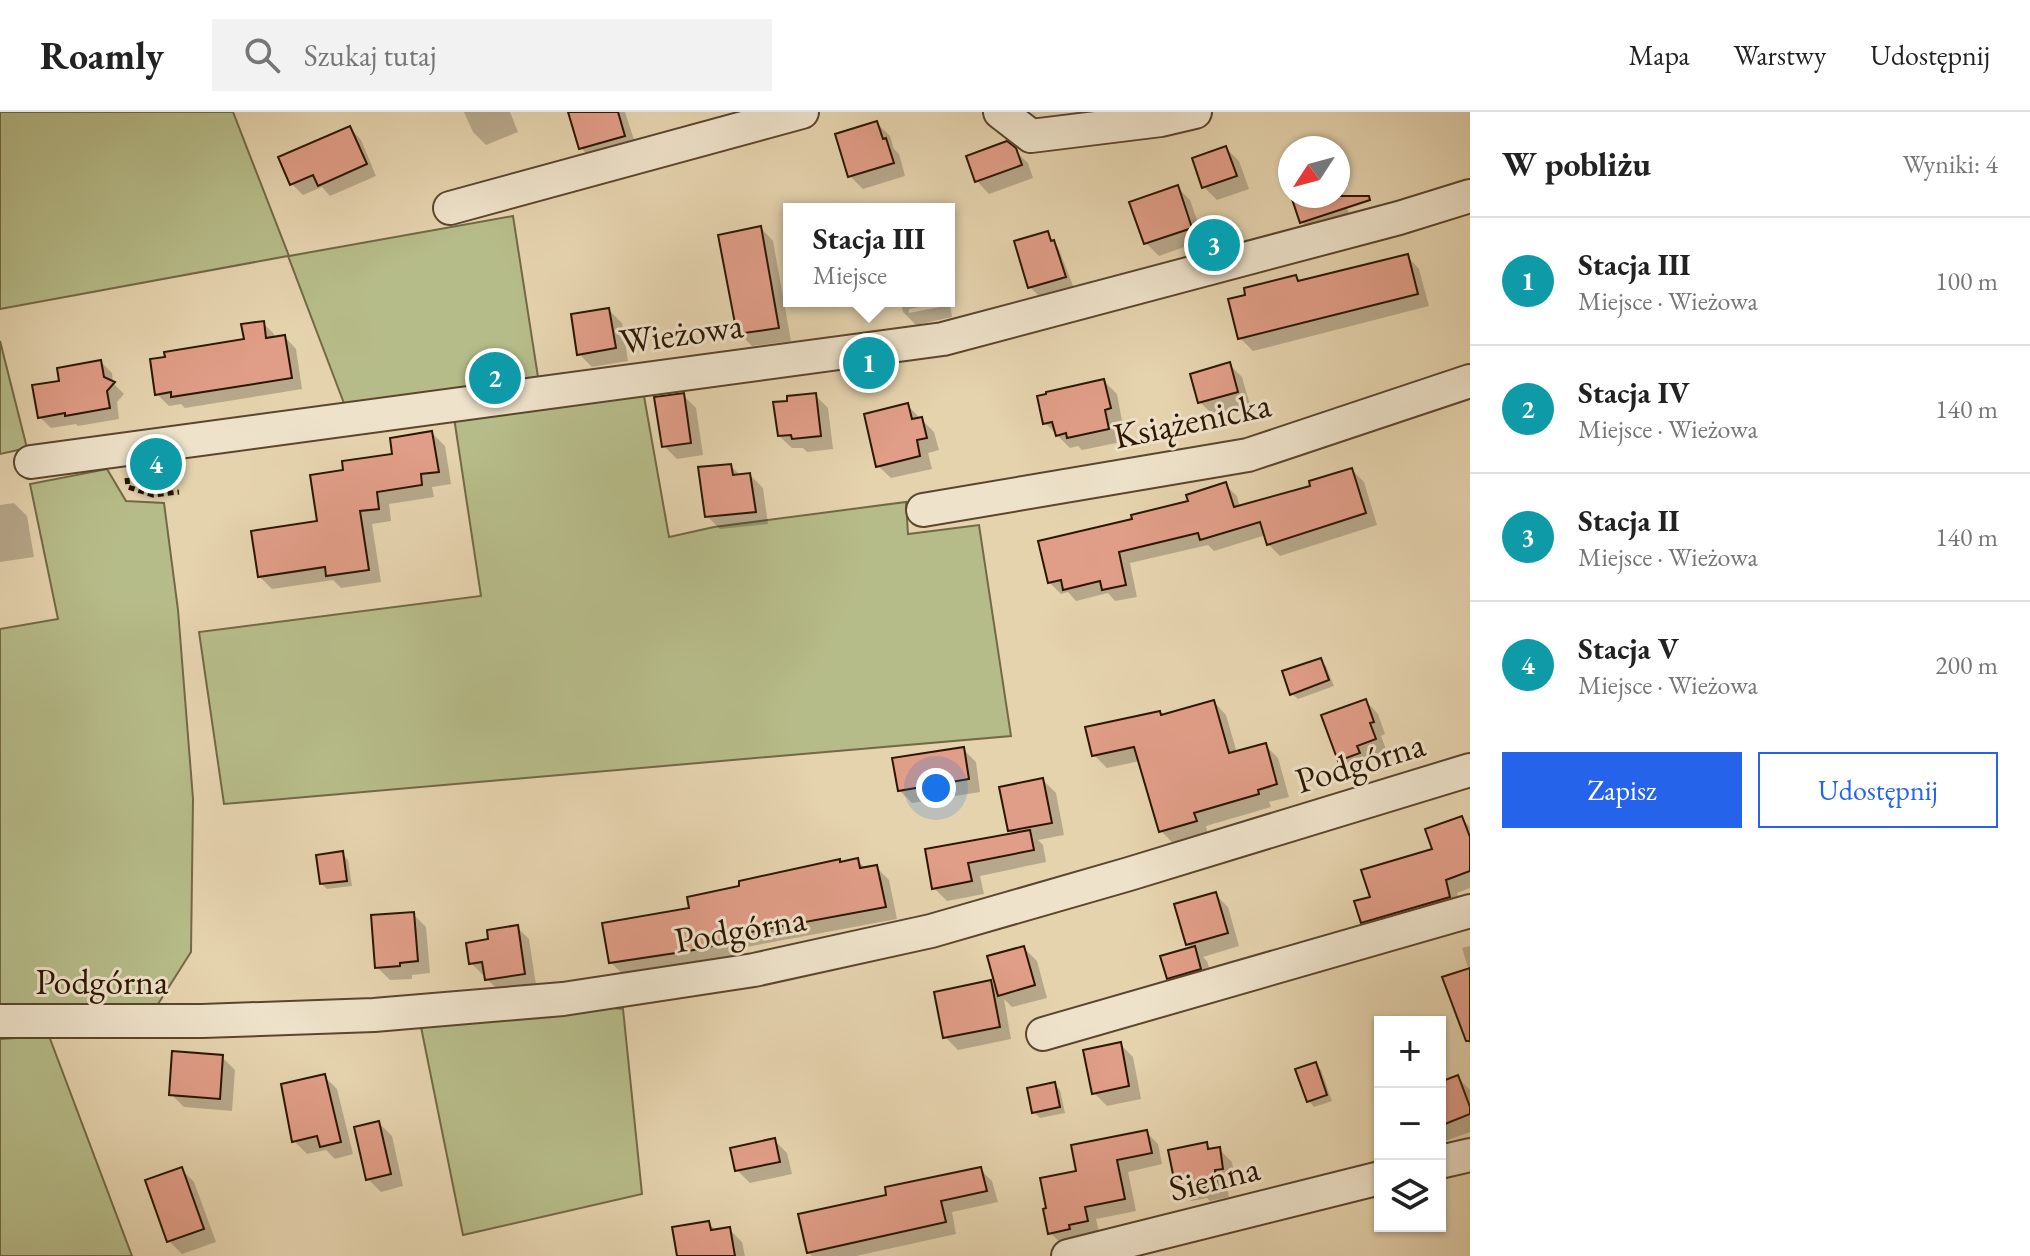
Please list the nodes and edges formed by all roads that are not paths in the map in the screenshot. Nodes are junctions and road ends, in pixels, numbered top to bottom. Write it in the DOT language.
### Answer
graph roads {
  1 [pos="802,112"];
  2 [pos="1000,112"];
  3 [pos="1195,112"];
  4 [pos="1470,196"];
  5 [pos="450,208"];
  6 [pos="1470,381"];
  7 [pos="31,462"];
  8 [pos="923,510"];
  9 [pos="1470,770"];
  10 [pos="1470,911"];
  11 [pos="0,1021"];
  12 [pos="1043,1034"];
  13 [pos="1470,1155"];
  14 [pos="1446,1161"];
  15 [pos="1374,1180"];
  16 [pos="1068,1256"];
  1 -- 5 [label="street"];
  2 -- 3 [label="street"];
  4 -- 7 [label="street, Wieżowa"];
  6 -- 8 [label="street, Książenicka"];
  9 -- 11 [label="street, Podgórna"];
  10 -- 12 [label="street"];
  13 -- 14 [label="street"];
  15 -- 16 [label="street, Sienna"];
}
